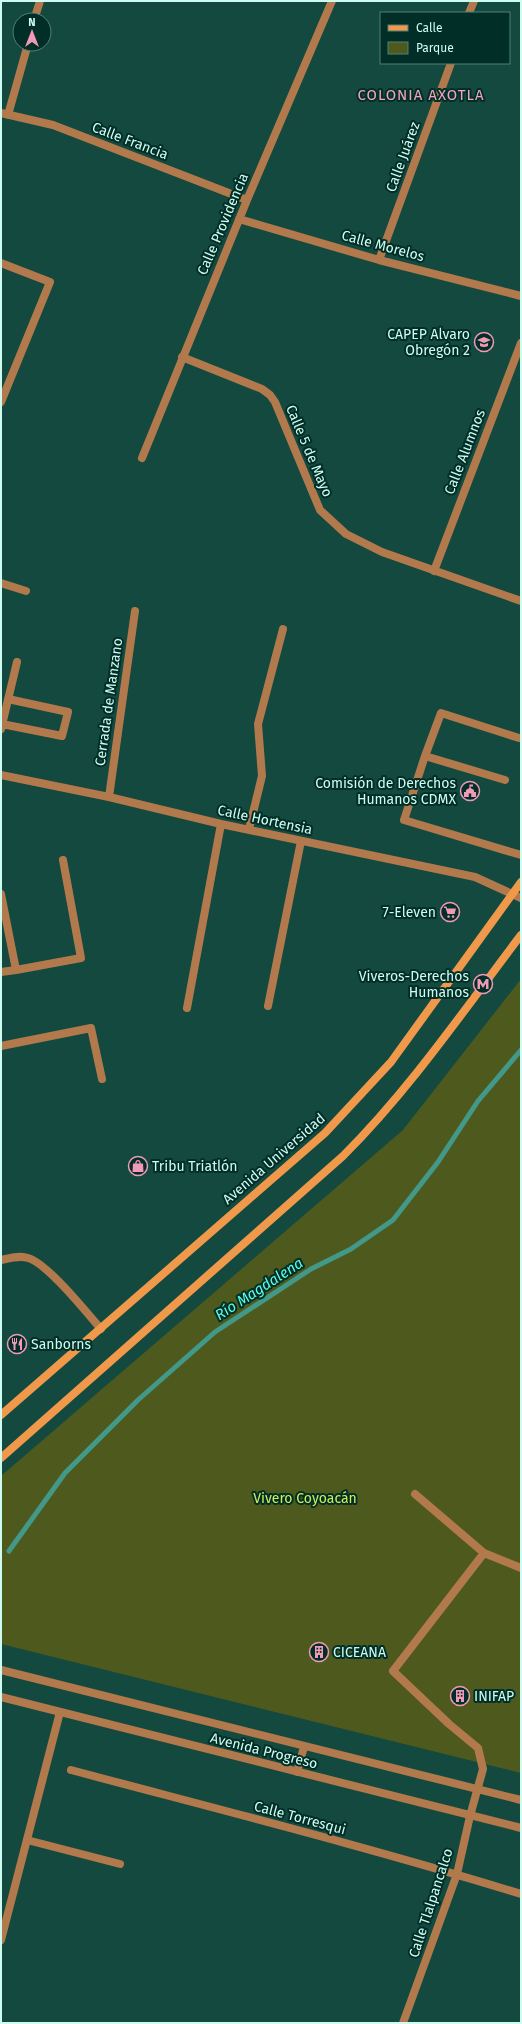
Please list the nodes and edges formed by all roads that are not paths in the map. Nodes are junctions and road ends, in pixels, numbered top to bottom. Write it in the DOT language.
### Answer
graph roads {
  1 [pos="40,1"];
  2 [pos="332,1"];
  3 [pos="474,1"];
  4 [pos="37,12"];
  5 [pos="469,12"];
  6 [pos="25,52"];
  7 [pos="451,64"];
  8 [pos="4,114"];
  9 [pos="247,200"];
  10 [pos="240,219"];
  11 [pos="379,260"];
  12 [pos="1,263"];
  13 [pos="521,296"];
  14 [pos="521,343"];
  15 [pos="182,357"];
  16 [pos="518,358"];
  17 [pos="1,402"];
  18 [pos="142,458"];
  19 [pos="434,571"];
  20 [pos="1,583"];
  21 [pos="26,591"];
  22 [pos="521,602"];
  23 [pos="135,611"];
  24 [pos="283,629"];
  25 [pos="17,662"];
  26 [pos="8,699"];
  27 [pos="2,727"];
  28 [pos="519,738"];
  29 [pos="425,756"];
  30 [pos="1,775"];
  31 [pos="505,780"];
  32 [pos="109,797"];
  33 [pos="221,824"];
  34 [pos="249,829"];
  35 [pos="301,841"];
  36 [pos="521,855"];
  37 [pos="63,860"];
  38 [pos="521,882"];
  39 [pos="513,893"];
  40 [pos="1,894"];
  41 [pos="521,898"];
  42 [pos="521,935"];
  43 [pos="16,970"];
  44 [pos="1,972"];
  45 [pos="268,1006"];
  46 [pos="187,1008"];
  47 [pos="1,1046"];
  48 [pos="102,1079"];
  49 [pos="1,1260"];
  50 [pos="101,1328"];
  51 [pos="1,1415"];
  52 [pos="1,1458"];
  53 [pos="415,1494"];
  54 [pos="484,1553"];
  55 [pos="521,1568"];
  56 [pos="1,1670"];
  57 [pos="1,1697"];
  58 [pos="60,1712"];
  59 [pos="304,1747"];
  60 [pos="71,1770"];
  61 [pos="297,1772"];
  62 [pos="478,1790"];
  63 [pos="521,1800"];
  64 [pos="470,1816"];
  65 [pos="521,1828"];
  66 [pos="27,1840"];
  67 [pos="120,1864"];
  68 [pos="457,1874"];
  69 [pos="521,1894"];
  70 [pos="1,1940"];
  71 [pos="403,2023"];
  1 -- 4 [label="street"];
  2 -- 9 [label="street, Calle Providencia"];
  3 -- 5 [label="street"];
  6 -- 8 [label="street"];
  7 -- 11 [label="street, Calle Juárez"];
  8 -- 9 [label="street, Calle Francia"];
  9 -- 10 [label="street, Calle Providencia"];
  10 -- 11 [label="street, Calle Morelos"];
  10 -- 15 [label="street, Calle Providencia"];
  11 -- 13 [label="street, Calle Morelos"];
  12 -- 17 [label="street"];
  14 -- 16 [label="street, Calle Alumnos"];
  15 -- 18 [label="street, Calle Providencia"];
  15 -- 19 [label="street, Calle 5 de Mayo"];
  16 -- 19 [label="street, Calle Alumnos"];
  19 -- 22 [label="street, Calle 5 de Mayo"];
  20 -- 21 [label="street"];
  23 -- 32 [label="street, Cerrada de Manzano"];
  24 -- 34 [label="street"];
  25 -- 26 [label="street"];
  26 -- 27 [label="street"];
  26 -- 27 [label="street"];
  28 -- 29 [label="street"];
  29 -- 31 [label="street"];
  29 -- 36 [label="street"];
  30 -- 32 [label="street, Calle Hortensia"];
  32 -- 33 [label="street, Calle Hortensia"];
  33 -- 34 [label="street, Calle Hortensia"];
  33 -- 46 [label="street"];
  34 -- 35 [label="street, Calle Hortensia"];
  35 -- 39 [label="street, Calle Hortensia"];
  35 -- 45 [label="street"];
  37 -- 43 [label="street"];
  38 -- 39 [label="main road, Avenida Universidad"];
  39 -- 41 [label="street, Calle Hortensia"];
  39 -- 50 [label="main road, Avenida Universidad"];
  40 -- 43 [label="street"];
  42 -- 52 [label="main road"];
  43 -- 44 [label="street"];
  47 -- 48 [label="street"];
  49 -- 50 [label="street"];
  50 -- 51 [label="main road, Avenida Universidad"];
  53 -- 54 [label="street"];
  54 -- 55 [label="street"];
  54 -- 62 [label="street, Calle Tlalpancalco"];
  56 -- 59 [label="street, Avenida Progreso"];
  57 -- 58 [label="street, Avenida Progreso"];
  58 -- 61 [label="street, Avenida Progreso"];
  58 -- 66 [label="street"];
  59 -- 61 [label="street"];
  59 -- 62 [label="street, Avenida Progreso"];
  60 -- 68 [label="street, Calle Torresqui"];
  61 -- 64 [label="street, Avenida Progreso"];
  62 -- 63 [label="street, Avenida Progreso"];
  62 -- 64 [label="street, Calle Tlalpancalco"];
  64 -- 65 [label="street, Avenida Progreso"];
  64 -- 68 [label="street, Calle Tlalpancalco"];
  66 -- 67 [label="street"];
  66 -- 70 [label="street"];
  68 -- 69 [label="street, Calle Torresqui"];
  68 -- 71 [label="street, Calle Tlalpancalco"];
}
